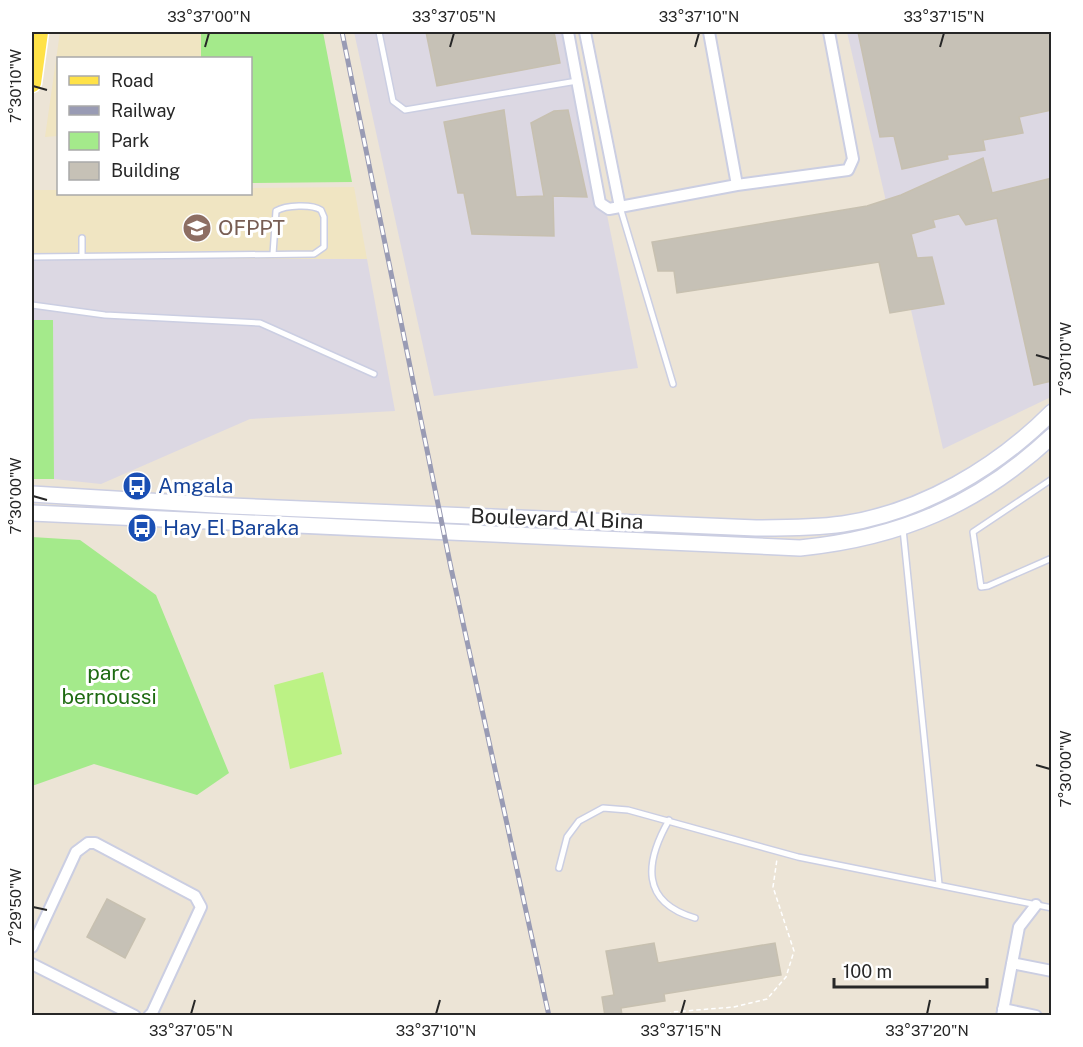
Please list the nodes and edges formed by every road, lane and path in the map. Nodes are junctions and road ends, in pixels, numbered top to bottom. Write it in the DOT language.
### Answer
graph roads {
  1 [pos="39,32"];
  2 [pos="379,32"];
  3 [pos="568,32"];
  4 [pos="585,32"];
  5 [pos="709,32"];
  6 [pos="829,32"];
  7 [pos="577,81"];
  8 [pos="32,84"];
  9 [pos="737,185"];
  10 [pos="614,208"];
  11 [pos="82,238"];
  12 [pos="273,254"];
  13 [pos="82,256"];
  14 [pos="32,257"];
  15 [pos="32,305"];
  16 [pos="374,375"];
  17 [pos="673,384"];
  18 [pos="1052,412"];
  19 [pos="1052,436"];
  20 [pos="1052,479"];
  21 [pos="32,494"];
  22 [pos="32,513"];
  23 [pos="903,527"];
  24 [pos="1052,558"];
  25 [pos="669,820"];
  26 [pos="778,852"];
  27 [pos="559,868"];
  28 [pos="939,884"];
  29 [pos="1036,905"];
  30 [pos="1052,908"];
  31 [pos="695,918"];
  32 [pos="32,947"];
  33 [pos="1012,963"];
  34 [pos="32,964"];
  35 [pos="1052,971"];
  36 [pos="1003,1012"];
  37 [pos="135,1016"];
  38 [pos="149,1016"];
  39 [pos="668,1016"];
  40 [pos="1036,1016"];
  1 -- 8 [label="main road"];
  2 -- 7 [label="lane"];
  3 -- 7 [label="street"];
  4 -- 10 [label="street"];
  5 -- 9 [label="street"];
  6 -- 9 [label="street"];
  7 -- 10 [label="street"];
  9 -- 10 [label="street"];
  10 -- 17 [label="lane"];
  11 -- 13 [label="lane"];
  12 -- 12 [label="lane"];
  12 -- 13 [label="lane"];
  13 -- 14 [label="lane"];
  15 -- 16 [label="lane"];
  18 -- 21 [label="main road, Boulevard Al Bina"];
  19 -- 23 [label="main road, Boulevard Al Bina"];
  20 -- 24 [label="lane"];
  22 -- 23 [label="main road, Boulevard Al Bina"];
  23 -- 28 [label="lane"];
  25 -- 26 [label="lane"];
  25 -- 27 [label="lane"];
  25 -- 31 [label="lane"];
  26 -- 28 [label="lane"];
  26 -- 39 [label="path"];
  28 -- 29 [label="lane"];
  29 -- 30 [label="lane"];
  29 -- 33 [label="street"];
  32 -- 38 [label="street"];
  33 -- 35 [label="street"];
  33 -- 36 [label="street"];
  34 -- 37 [label="street"];
  36 -- 40 [label="street"];
}
